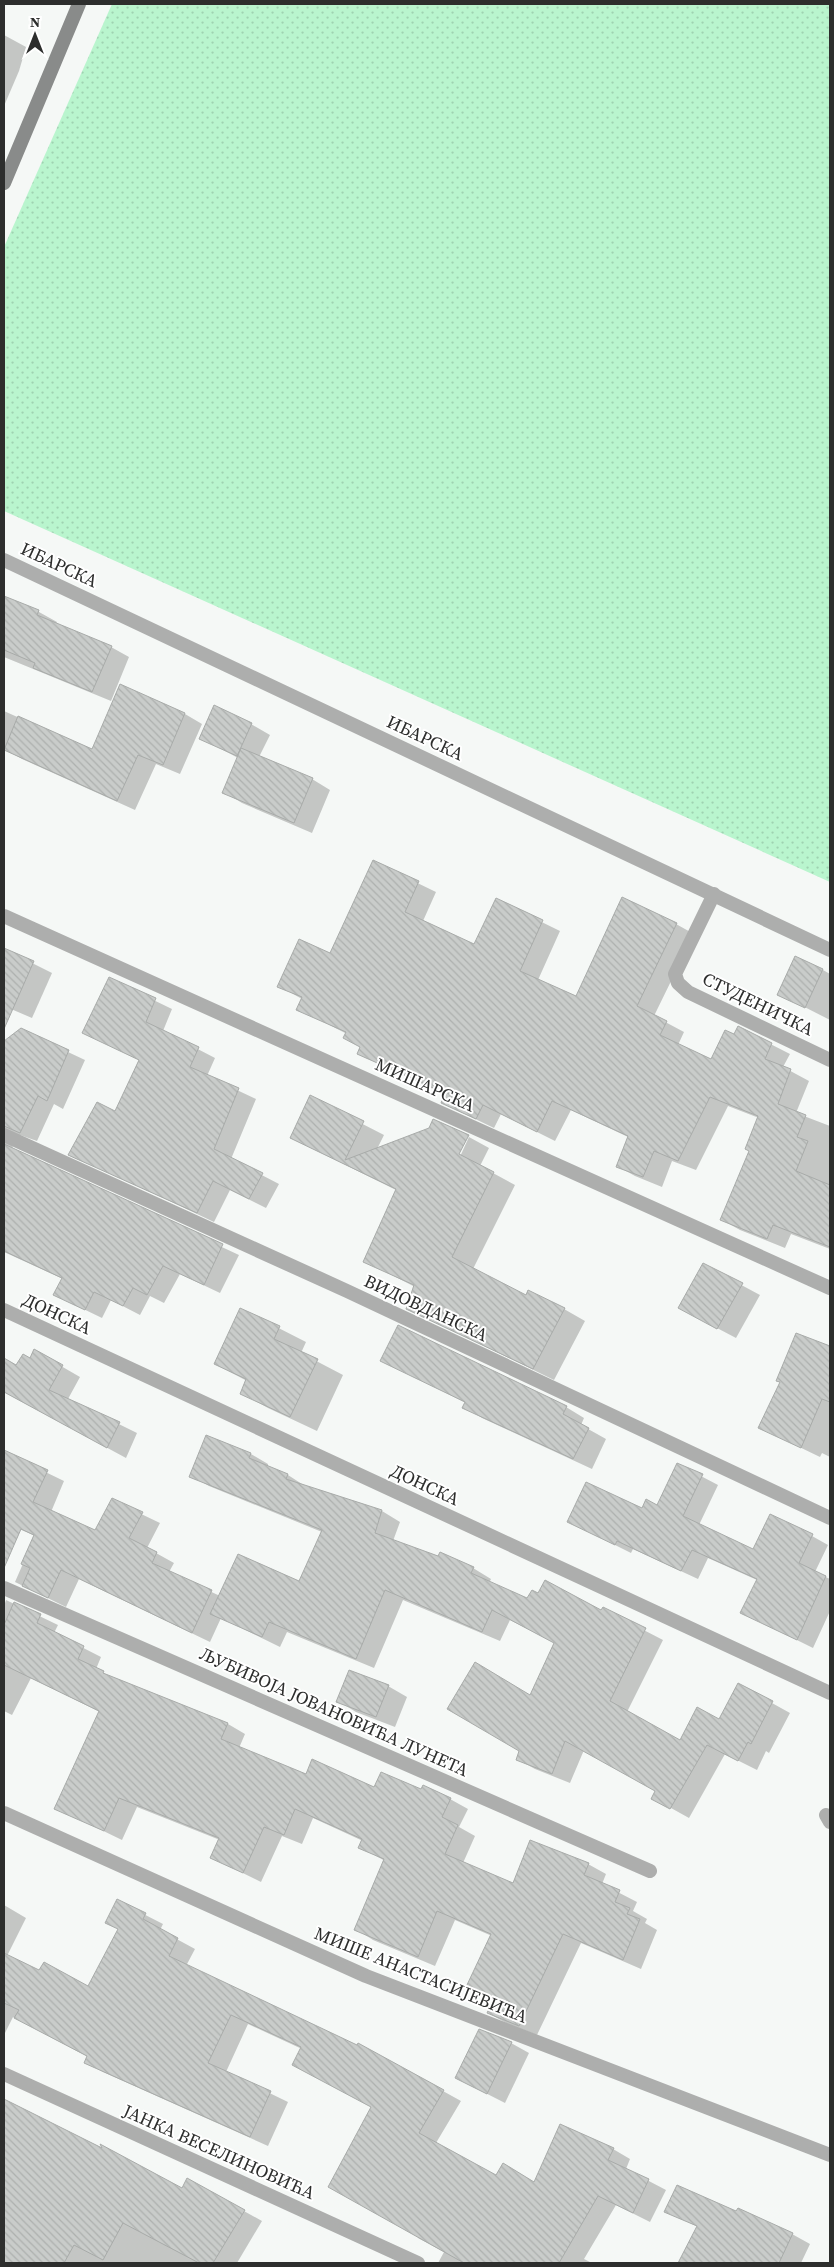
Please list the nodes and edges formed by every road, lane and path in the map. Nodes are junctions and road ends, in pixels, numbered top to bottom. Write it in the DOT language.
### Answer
graph roads {
  1 [pos="78,4"];
  2 [pos="4,182"];
  3 [pos="4,560"];
  4 [pos="714,894"];
  5 [pos="4,916"];
  6 [pos="830,950"];
  7 [pos="830,1060"];
  8 [pos="4,1135"];
  9 [pos="830,1288"];
  10 [pos="4,1310"];
  11 [pos="830,1518"];
  12 [pos="4,1588"];
  13 [pos="830,1693"];
  14 [pos="4,1813"];
  15 [pos="650,1871"];
  16 [pos="4,2074"];
  17 [pos="830,2155"];
  18 [pos="418,2263"];
  1 -- 2 [label="main road"];
  3 -- 4 [label="street, ИБАРСКА"];
  4 -- 6 [label="street, ИБАРСКА"];
  4 -- 7 [label="street, СТУДЕНИЧКА"];
  5 -- 9 [label="street, МИШАРСКА"];
  8 -- 11 [label="street, ВИДОВДАНСКА"];
  10 -- 13 [label="street, ДОНСКА"];
  12 -- 15 [label="street, ЉУБИВОЈА ЈОВАНОВИЋА ЛУНЕТА"];
  14 -- 17 [label="street, МИШЕ АНАСТАСИЈЕВИЋА"];
  16 -- 18 [label="street, ЈАНКА ВЕСЕЛИНОВИЋА"];
}
